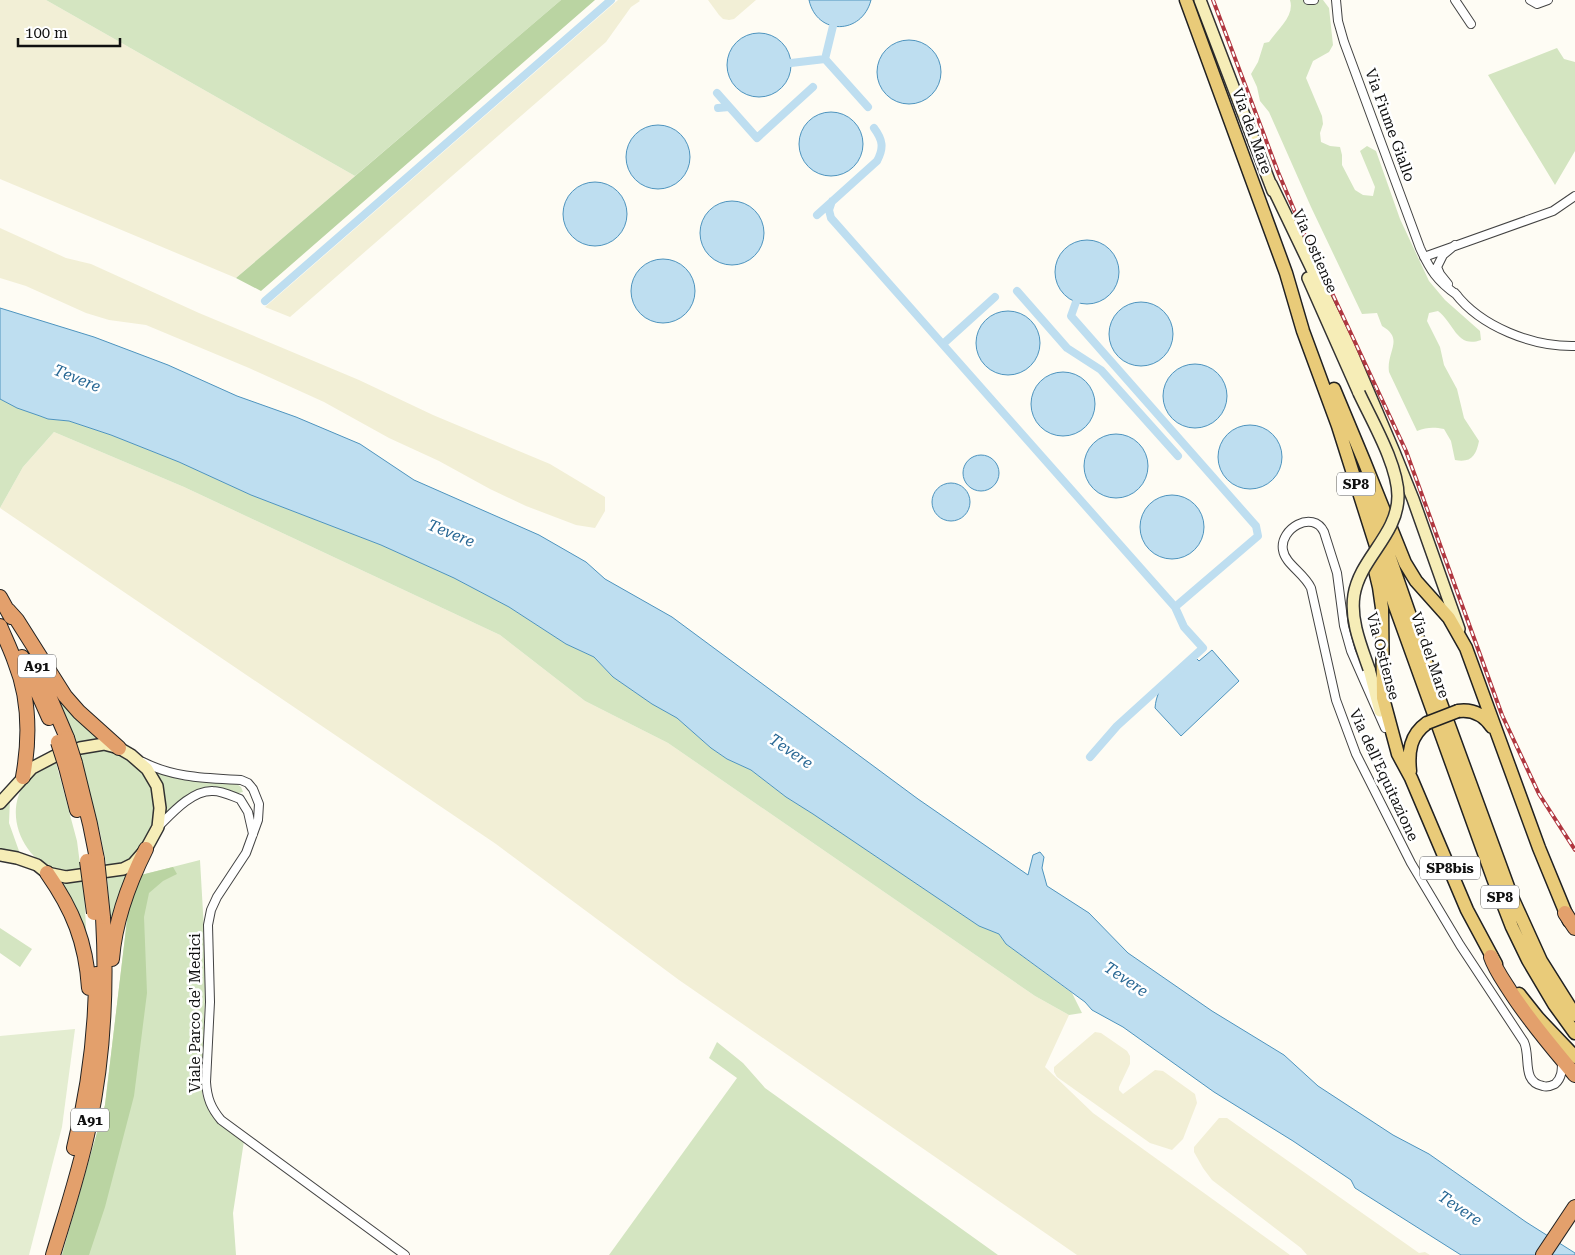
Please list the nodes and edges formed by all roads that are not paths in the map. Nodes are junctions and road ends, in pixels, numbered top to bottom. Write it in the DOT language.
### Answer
graph roads {
  1 [pos="1186,0"];
  2 [pos="1200,0"];
  3 [pos="1308,0"];
  4 [pos="1314,0"];
  5 [pos="1336,0"];
  6 [pos="1454,0"];
  7 [pos="1530,0"];
  8 [pos="1548,0"];
  9 [pos="1471,24"];
  10 [pos="1271,184"];
  11 [pos="1575,196"];
  12 [pos="1455,245"];
  13 [pos="1424,257"];
  14 [pos="1286,273"];
  15 [pos="1457,295"];
  16 [pos="1575,346"];
  17 [pos="1325,368"];
  18 [pos="1323,383"];
  19 [pos="0,597"];
  20 [pos="4,613"];
  21 [pos="0,626"];
  22 [pos="1466,648"];
  23 [pos="1365,673"];
  24 [pos="1499,737"];
  25 [pos="60,745"];
  26 [pos="80,748"];
  27 [pos="119,748"];
  28 [pos="1398,754"];
  29 [pos="131,755"];
  30 [pos="1411,778"];
  31 [pos="21,780"];
  32 [pos="256,797"];
  33 [pos="240,799"];
  34 [pos="0,803"];
  35 [pos="158,827"];
  36 [pos="252,834"];
  37 [pos="146,849"];
  38 [pos="0,855"];
  39 [pos="42,869"];
  40 [pos="1565,913"];
  41 [pos="99,918"];
  42 [pos="1575,928"];
  43 [pos="1575,934"];
  44 [pos="1491,957"];
  45 [pos="105,1001"];
  46 [pos="1575,1015"];
  47 [pos="94,1030"];
  48 [pos="1575,1033"];
  49 [pos="1568,1058"];
  50 [pos="1575,1075"];
  51 [pos="1575,1207"];
  52 [pos="44,1255"];
  53 [pos="53,1255"];
  54 [pos="405,1255"];
  55 [pos="1543,1255"];
  1 -- 14 [label="main road, Via del Mare / SP8"];
  2 -- 10 [label="main road, Via Ostiense / SP8bis"];
  3 -- 4 [label="street"];
  5 -- 13 [label="street, Via Fiume Giallo"];
  6 -- 9 [label="street"];
  7 -- 8 [label="street"];
  10 -- 22 [label="main road, Via Ostiense / SP8bis"];
  10 -- 23 [label="main road, Via Ostiense / SP8bis, bridge"];
  11 -- 12 [label="street, Via Fiume Giallo"];
  12 -- 13 [label="street, Via Fiume Giallo"];
  12 -- 15 [label="street, Via Fiume Giallo"];
  13 -- 15 [label="street, Via Fiume Giallo"];
  14 -- 17 [label="main road, Via del Mare / SP8"];
  14 -- 18 [label="main road, Via del Mare / SP8"];
  15 -- 16 [label="street, Via Fiume Giallo"];
  17 -- 22 [label="main road"];
  17 -- 46 [label="main road, Via del Mare / SP8"];
  18 -- 28 [label="main road"];
  18 -- 48 [label="main road, Via del Mare / SP8"];
  19 -- 20 [label="highway, A91"];
  20 -- 25 [label="highway, A91"];
  20 -- 27 [label="highway"];
  21 -- 31 [label="highway"];
  22 -- 24 [label="main road, Via Ostiense / SP8bis"];
  23 -- 28 [label="main road, Via Ostiense / SP8bis"];
  23 -- 49 [label="street, Via dell'Equitazione"];
  24 -- 30 [label="main road, bridge"];
  24 -- 40 [label="main road, Via Ostiense / SP8bis"];
  25 -- 31 [label="main road"];
  25 -- 41 [label="highway, A91, bridge"];
  26 -- 27 [label="main road"];
  27 -- 29 [label="main road"];
  28 -- 30 [label="main road, Via Ostiense / SP8bis"];
  29 -- 32 [label="street"];
  29 -- 35 [label="main road"];
  30 -- 44 [label="main road, Via Ostiense / SP8bis"];
  31 -- 34 [label="main road"];
  32 -- 33 [label="street"];
  32 -- 36 [label="street, Viale Parco de' Medici"];
  33 -- 35 [label="street"];
  33 -- 36 [label="street"];
  35 -- 37 [label="main road"];
  36 -- 54 [label="street, Viale Parco de' Medici"];
  37 -- 39 [label="main road"];
  37 -- 45 [label="highway"];
  38 -- 39 [label="main road"];
  39 -- 47 [label="highway"];
  40 -- 42 [label="highway"];
  40 -- 43 [label="main road, Via Ostiense / SP8bis"];
  41 -- 45 [label="highway, A91"];
  41 -- 47 [label="highway, A91"];
  44 -- 49 [label="highway"];
  45 -- 53 [label="highway, A91"];
  47 -- 52 [label="highway, A91"];
  49 -- 50 [label="highway"];
  51 -- 55 [label="highway"];
}
